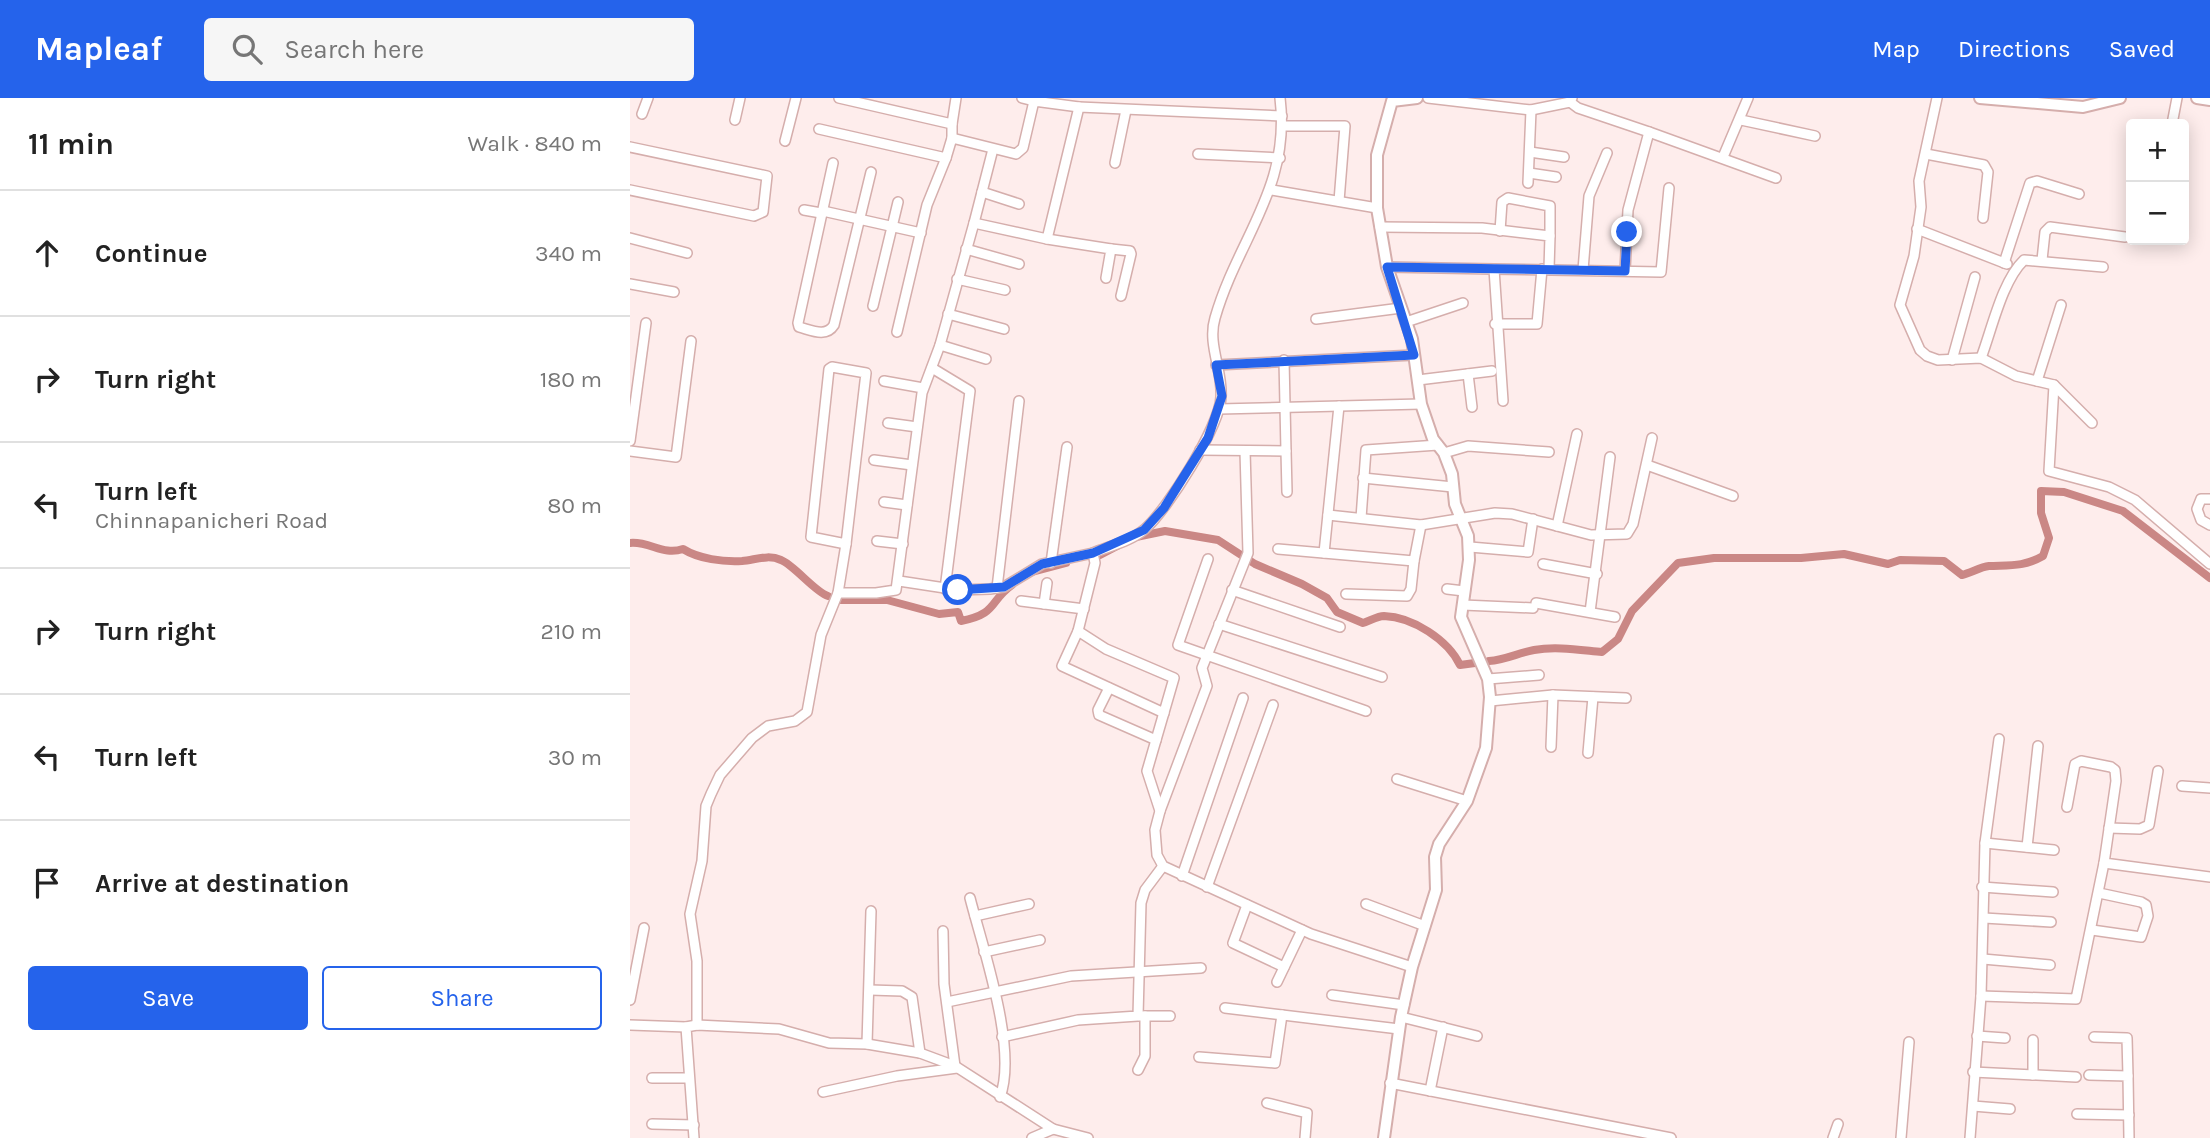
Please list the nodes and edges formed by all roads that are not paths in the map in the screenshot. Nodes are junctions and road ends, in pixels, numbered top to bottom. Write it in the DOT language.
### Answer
graph roads {
  1 [pos="648,98"];
  2 [pos="740,98"];
  3 [pos="796,98"];
  4 [pos="839,98"];
  5 [pos="956,98"];
  6 [pos="1021,98"];
  7 [pos="1280,98"];
  8 [pos="1417,98"];
  9 [pos="1428,98"];
  10 [pos="1748,98"];
  11 [pos="1937,98"];
  12 [pos="1980,98"];
  13 [pos="2120,98"];
  14 [pos="2177,98"];
  15 [pos="2197,98"];
  16 [pos="1396,99"];
  17 [pos="1571,100"];
  18 [pos="2210,100"];
  19 [pos="1034,101"];
  20 [pos="1079,107"];
  21 [pos="1126,110"];
  22 [pos="1531,110"];
  23 [pos="642,114"];
  24 [pos="2173,119"];
  25 [pos="735,120"];
  26 [pos="1741,120"];
  27 [pos="1282,121"];
  28 [pos="952,124"];
  29 [pos="819,129"];
  30 [pos="1648,132"];
  31 [pos="1815,136"];
  32 [pos="952,138"];
  33 [pos="785,141"];
  34 [pos="630,147"];
  35 [pos="993,149"];
  36 [pos="1530,152"];
  37 [pos="1607,153"];
  38 [pos="1926,154"];
  39 [pos="1198,155"];
  40 [pos="1564,157"];
  41 [pos="1723,157"];
  42 [pos="946,158"];
  43 [pos="1280,158"];
  44 [pos="833,163"];
  45 [pos="1115,163"];
  46 [pos="871,172"];
  47 [pos="1556,177"];
  48 [pos="1776,178"];
  49 [pos="1670,188"];
  50 [pos="630,190"];
  51 [pos="1272,190"];
  52 [pos="982,192"];
  53 [pos="2079,194"];
  54 [pos="1339,201"];
  55 [pos="898,202"];
  56 [pos="1019,204"];
  57 [pos="1377,208"];
  58 [pos="804,209"];
  59 [pos="821,213"];
  60 [pos="858,218"];
  61 [pos="1983,218"];
  62 [pos="974,223"];
  63 [pos="892,226"];
  64 [pos="1380,227"];
  65 [pos="1917,229"];
  66 [pos="1500,231"];
  67 [pos="920,233"];
  68 [pos="1550,236"];
  69 [pos="2125,237"];
  70 [pos="630,238"];
  71 [pos="1047,239"];
  72 [pos="1111,248"];
  73 [pos="966,249"];
  74 [pos="687,253"];
  75 [pos="2042,260"];
  76 [pos="2004,262"];
  77 [pos="1019,264"];
  78 [pos="1387,267"];
  79 [pos="2016,267"];
  80 [pos="2103,267"];
  81 [pos="1494,269"];
  82 [pos="1546,269"];
  83 [pos="1583,270"];
  84 [pos="1625,271"];
  85 [pos="1975,277"];
  86 [pos="1105,278"];
  87 [pos="957,279"];
  88 [pos="630,284"];
  89 [pos="1005,290"];
  90 [pos="674,292"];
  91 [pos="1121,296"];
  92 [pos="1462,303"];
  93 [pos="2061,305"];
  94 [pos="873,306"];
  95 [pos="1401,308"];
  96 [pos="948,314"];
  97 [pos="1316,319"];
  98 [pos="1406,322"];
  99 [pos="646,323"];
  100 [pos="1495,324"];
  101 [pos="1004,329"];
  102 [pos="897,332"];
  103 [pos="691,341"];
  104 [pos="940,345"];
  105 [pos="1414,355"];
  106 [pos="1981,358"];
  107 [pos="986,359"];
  108 [pos="1284,360"];
  109 [pos="1952,360"];
  110 [pos="1216,365"];
  111 [pos="932,369"];
  112 [pos="1492,371"];
  113 [pos="1468,374"];
  114 [pos="1418,380"];
  115 [pos="884,382"];
  116 [pos="2037,382"];
  117 [pos="2054,385"];
  118 [pos="923,388"];
  119 [pos="1019,401"];
  120 [pos="1503,401"];
  121 [pos="1421,404"];
  122 [pos="1339,406"];
  123 [pos="1472,407"];
  124 [pos="1284,408"];
  125 [pos="1219,409"];
  126 [pos="888,423"];
  127 [pos="2092,423"];
  128 [pos="917,427"];
  129 [pos="1577,433"];
  130 [pos="1652,438"];
  131 [pos="630,441"];
  132 [pos="1067,447"];
  133 [pos="1441,449"];
  134 [pos="1199,450"];
  135 [pos="630,451"];
  136 [pos="1245,451"];
  137 [pos="1286,451"];
  138 [pos="1549,452"];
  139 [pos="1610,457"];
  140 [pos="874,460"];
  141 [pos="912,465"];
  142 [pos="1647,465"];
  143 [pos="1363,478"];
  144 [pos="1454,487"];
  145 [pos="1287,492"];
  146 [pos="1732,496"];
  147 [pos="2210,499"];
  148 [pos="884,502"];
  149 [pos="907,505"];
  150 [pos="1328,515"];
  151 [pos="1461,517"];
  152 [pos="1361,518"];
  153 [pos="1533,519"];
  154 [pos="1421,525"];
  155 [pos="2210,525"];
  156 [pos="1557,526"];
  157 [pos="1600,535"];
  158 [pos="877,541"];
  159 [pos="846,544"];
  160 [pos="903,544"];
  161 [pos="1470,547"];
  162 [pos="1278,548"];
  163 [pos="1093,553"];
  164 [pos="1324,553"];
  165 [pos="1208,559"];
  166 [pos="1413,561"];
  167 [pos="1051,563"];
  168 [pos="1543,564"];
  169 [pos="2210,564"];
  170 [pos="1597,574"];
  171 [pos="899,581"];
  172 [pos="1047,583"];
  173 [pos="997,588"];
  174 [pos="945,589"];
  175 [pos="1447,589"];
  176 [pos="1233,590"];
  177 [pos="1464,591"];
  178 [pos="838,593"];
  179 [pos="1346,594"];
  180 [pos="1021,601"];
  181 [pos="1044,604"];
  182 [pos="1462,605"];
  183 [pos="1084,609"];
  184 [pos="1590,612"];
  185 [pos="1615,617"];
  186 [pos="1219,624"];
  187 [pos="1340,627"];
  188 [pos="1078,631"];
  189 [pos="1206,656"];
  190 [pos="1539,675"];
  191 [pos="1382,677"];
  192 [pos="1488,678"];
  193 [pos="1109,688"];
  194 [pos="1553,695"];
  195 [pos="1593,697"];
  196 [pos="1243,698"];
  197 [pos="1626,698"];
  198 [pos="1490,701"];
  199 [pos="1273,705"];
  200 [pos="1366,711"];
  201 [pos="1164,713"];
  202 [pos="1999,738"];
  203 [pos="1156,740"];
  204 [pos="2038,746"];
  205 [pos="1550,747"];
  206 [pos="1588,754"];
  207 [pos="2158,771"];
  208 [pos="1398,779"];
  209 [pos="2182,786"];
  210 [pos="2210,788"];
  211 [pos="1467,801"];
  212 [pos="2067,807"];
  213 [pos="1160,811"];
  214 [pos="2109,828"];
  215 [pos="1985,843"];
  216 [pos="2027,847"];
  217 [pos="2054,850"];
  218 [pos="2104,863"];
  219 [pos="1163,866"];
  220 [pos="1182,876"];
  221 [pos="2210,877"];
  222 [pos="1207,887"];
  223 [pos="1982,887"];
  224 [pos="2053,892"];
  225 [pos="2099,893"];
  226 [pos="970,898"];
  227 [pos="1029,904"];
  228 [pos="1366,904"];
  229 [pos="1247,905"];
  230 [pos="871,911"];
  231 [pos="975,916"];
  232 [pos="1984,918"];
  233 [pos="2051,922"];
  234 [pos="1425,926"];
  235 [pos="644,928"];
  236 [pos="943,930"];
  237 [pos="1302,930"];
  238 [pos="2092,930"];
  239 [pos="1040,940"];
  240 [pos="984,952"];
  241 [pos="1983,959"];
  242 [pos="2050,965"];
  243 [pos="1284,967"];
  244 [pos="1412,967"];
  245 [pos="1201,968"];
  246 [pos="1139,971"];
  247 [pos="1276,982"];
  248 [pos="870,990"];
  249 [pos="995,991"];
  250 [pos="1332,995"];
  251 [pos="1981,996"];
  252 [pos="630,1000"];
  253 [pos="947,1002"];
  254 [pos="1404,1005"];
  255 [pos="1225,1008"];
  256 [pos="1282,1015"];
  257 [pos="1141,1016"];
  258 [pos="1170,1016"];
  259 [pos="1401,1017"];
  260 [pos="630,1026"];
  261 [pos="697,1026"];
  262 [pos="686,1027"];
  263 [pos="1443,1027"];
  264 [pos="1399,1030"];
  265 [pos="1477,1036"];
  266 [pos="1977,1036"];
  267 [pos="1002,1037"];
  268 [pos="2094,1037"];
  269 [pos="2005,1038"];
  270 [pos="2033,1040"];
  271 [pos="1909,1042"];
  272 [pos="867,1044"];
  273 [pos="920,1053"];
  274 [pos="1199,1056"];
  275 [pos="956,1067"];
  276 [pos="1138,1070"];
  277 [pos="1973,1072"];
  278 [pos="2033,1075"];
  279 [pos="2089,1075"];
  280 [pos="2128,1076"];
  281 [pos="2076,1077"];
  282 [pos="652,1078"];
  283 [pos="689,1078"];
  284 [pos="1390,1083"];
  285 [pos="1430,1091"];
  286 [pos="823,1093"];
  287 [pos="1000,1097"];
  288 [pos="1268,1103"];
  289 [pos="1973,1107"];
  290 [pos="2010,1109"];
  291 [pos="2077,1114"];
  292 [pos="2129,1115"];
  293 [pos="652,1124"];
  294 [pos="1838,1124"];
  295 [pos="694,1125"];
  296 [pos="1054,1129"];
  297 [pos="694,1138"];
  298 [pos="1032,1138"];
  299 [pos="1088,1138"];
  300 [pos="1305,1138"];
  301 [pos="1384,1138"];
  302 [pos="1671,1138"];
  303 [pos="1833,1138"];
  304 [pos="1901,1138"];
  305 [pos="1970,1138"];
  306 [pos="2129,1138"];
  1 -- 23 [label="street"];
  2 -- 25 [label="street"];
  3 -- 33 [label="street"];
  4 -- 28 [label="street"];
  5 -- 28 [label="street"];
  6 -- 19 [label="street"];
  7 -- 27 [label="street"];
  8 -- 16 [label="street"];
  9 -- 22 [label="street"];
  10 -- 26 [label="street"];
  11 -- 38 [label="street"];
  12 -- 13 [label="street"];
  14 -- 24 [label="street"];
  15 -- 18 [label="street"];
  16 -- 57 [label="street"];
  17 -- 22 [label="street"];
  17 -- 30 [label="street"];
  19 -- 20 [label="street"];
  19 -- 35 [label="street"];
  20 -- 21 [label="street"];
  20 -- 71 [label="street"];
  21 -- 27 [label="street"];
  21 -- 45 [label="street"];
  22 -- 36 [label="street"];
  26 -- 31 [label="street"];
  26 -- 41 [label="street"];
  27 -- 43 [label="street"];
  27 -- 54 [label="street"];
  28 -- 32 [label="street"];
  29 -- 42 [label="street"];
  30 -- 41 [label="street"];
  30 -- 84 [label="street"];
  32 -- 35 [label="street"];
  32 -- 42 [label="street"];
  34 -- 50 [label="street"];
  35 -- 52 [label="street"];
  36 -- 40 [label="street"];
  36 -- 47 [label="street"];
  37 -- 83 [label="street"];
  38 -- 61 [label="street"];
  38 -- 65 [label="street"];
  39 -- 43 [label="street"];
  41 -- 48 [label="street"];
  42 -- 67 [label="street"];
  43 -- 51 [label="street"];
  44 -- 59 [label="street"];
  46 -- 60 [label="street"];
  49 -- 84 [label="street"];
  51 -- 54 [label="street"];
  51 -- 110 [label="street"];
  52 -- 56 [label="street"];
  52 -- 62 [label="street"];
  53 -- 76 [label="street"];
  54 -- 57 [label="street"];
  55 -- 63 [label="street"];
  57 -- 64 [label="street"];
  58 -- 59 [label="street"];
  59 -- 60 [label="street"];
  59 -- 60 [label="street"];
  60 -- 63 [label="street"];
  62 -- 71 [label="street"];
  62 -- 73 [label="street"];
  63 -- 67 [label="street"];
  63 -- 94 [label="street"];
  64 -- 66 [label="street"];
  64 -- 78 [label="street"];
  65 -- 76 [label="street"];
  65 -- 109 [label="street"];
  66 -- 68 [label="street"];
  66 -- 68 [label="street"];
  67 -- 102 [label="street"];
  68 -- 82 [label="street"];
  69 -- 75 [label="street"];
  70 -- 74 [label="street"];
  71 -- 72 [label="street"];
  72 -- 86 [label="street"];
  72 -- 91 [label="street"];
  73 -- 77 [label="street"];
  73 -- 87 [label="street"];
  75 -- 79 [label="street"];
  75 -- 80 [label="street"];
  76 -- 79 [label="street"];
  78 -- 81 [label="street"];
  78 -- 95 [label="street"];
  79 -- 106 [label="street"];
  81 -- 82 [label="street"];
  81 -- 100 [label="street"];
  82 -- 83 [label="street"];
  82 -- 100 [label="street"];
  83 -- 84 [label="street"];
  85 -- 109 [label="street"];
  87 -- 89 [label="street"];
  87 -- 96 [label="street"];
  88 -- 90 [label="street"];
  92 -- 98 [label="street"];
  93 -- 116 [label="street"];
  95 -- 97 [label="street"];
  95 -- 98 [label="street"];
  96 -- 101 [label="street"];
  96 -- 104 [label="street"];
  98 -- 105 [label="street"];
  99 -- 131 [label="street"];
  100 -- 120 [label="street"];
  103 -- 135 [label="street"];
  104 -- 107 [label="street"];
  104 -- 111 [label="street"];
  105 -- 108 [label="street"];
  105 -- 114 [label="street"];
  106 -- 109 [label="street"];
  106 -- 116 [label="street"];
  108 -- 110 [label="street"];
  108 -- 124 [label="street"];
  110 -- 125 [label="street"];
  111 -- 118 [label="street"];
  111 -- 174 [label="street"];
  112 -- 113 [label="street"];
  113 -- 114 [label="street"];
  113 -- 123 [label="street"];
  114 -- 121 [label="street"];
  115 -- 118 [label="street"];
  116 -- 117 [label="street"];
  117 -- 127 [label="street"];
  117 -- 169 [label="street"];
  118 -- 128 [label="street"];
  119 -- 173 [label="street"];
  121 -- 122 [label="street"];
  121 -- 133 [label="street"];
  122 -- 124 [label="street"];
  122 -- 150 [label="street"];
  124 -- 125 [label="street"];
  124 -- 137 [label="street"];
  125 -- 134 [label="street"];
  126 -- 128 [label="street"];
  128 -- 141 [label="street"];
  129 -- 156 [label="street"];
  130 -- 142 [label="street"];
  132 -- 167 [label="street"];
  133 -- 138 [label="street"];
  133 -- 143 [label="street"];
  133 -- 144 [label="street"];
  134 -- 136 [label="street"];
  134 -- 163 [label="street"];
  136 -- 137 [label="street"];
  136 -- 176 [label="street"];
  137 -- 145 [label="street"];
  139 -- 157 [label="street"];
  140 -- 141 [label="street"];
  141 -- 149 [label="street"];
  142 -- 146 [label="street"];
  142 -- 157 [label="street"];
  143 -- 144 [label="street"];
  143 -- 152 [label="street"];
  144 -- 151 [label="street"];
  147 -- 155 [label="street"];
  148 -- 149 [label="street"];
  149 -- 160 [label="street"];
  150 -- 152 [label="street"];
  150 -- 164 [label="street"];
  151 -- 153 [label="street"];
  151 -- 154 [label="street"];
  151 -- 161 [label="street"];
  152 -- 154 [label="street"];
  153 -- 156 [label="street"];
  153 -- 161 [label="street"];
  154 -- 166 [label="street"];
  156 -- 157 [label="street"];
  157 -- 170 [label="street"];
  158 -- 160 [label="street"];
  159 -- 159 [label="street"];
  159 -- 178 [label="street"];
  160 -- 171 [label="street"];
  161 -- 177 [label="street"];
  162 -- 164 [label="street"];
  163 -- 167 [label="street"];
  163 -- 183 [label="street"];
  164 -- 166 [label="street"];
  165 -- 189 [label="street"];
  166 -- 179 [label="street"];
  167 -- 173 [label="street"];
  168 -- 170 [label="street"];
  170 -- 184 [label="street"];
  171 -- 174 [label="street"];
  171 -- 178 [label="street"];
  172 -- 181 [label="street"];
  173 -- 174 [label="street"];
  175 -- 177 [label="street"];
  176 -- 186 [label="street"];
  176 -- 187 [label="street"];
  177 -- 182 [label="street"];
  178 -- 261 [label="street"];
  180 -- 181 [label="street"];
  181 -- 183 [label="street"];
  182 -- 184 [label="street"];
  182 -- 192 [label="street"];
  183 -- 188 [label="street"];
  184 -- 185 [label="street"];
  186 -- 189 [label="street"];
  186 -- 191 [label="street"];
  188 -- 193 [label="street"];
  188 -- 201 [label="street"];
  189 -- 200 [label="street"];
  189 -- 213 [label="street"];
  190 -- 192 [label="street"];
  192 -- 198 [label="street"];
  193 -- 201 [label="street"];
  193 -- 203 [label="street"];
  194 -- 195 [label="street"];
  194 -- 198 [label="street"];
  194 -- 205 [label="street"];
  195 -- 197 [label="street"];
  195 -- 206 [label="street"];
  196 -- 220 [label="street"];
  198 -- 211 [label="street"];
  199 -- 222 [label="street"];
  201 -- 203 [label="street"];
  202 -- 215 [label="street"];
  203 -- 213 [label="street"];
  204 -- 216 [label="street"];
  207 -- 214 [label="street"];
  208 -- 211 [label="street"];
  209 -- 210 [label="street"];
  211 -- 234 [label="street"];
  212 -- 214 [label="street"];
  213 -- 219 [label="street"];
  214 -- 218 [label="street"];
  215 -- 216 [label="street"];
  215 -- 223 [label="street"];
  216 -- 217 [label="street"];
  218 -- 221 [label="street"];
  218 -- 225 [label="street"];
  219 -- 220 [label="street"];
  219 -- 246 [label="street"];
  220 -- 222 [label="street"];
  222 -- 229 [label="street"];
  223 -- 224 [label="street"];
  223 -- 232 [label="street"];
  225 -- 238 [label="street"];
  225 -- 238 [label="street"];
  226 -- 231 [label="street"];
  227 -- 231 [label="street"];
  228 -- 234 [label="street"];
  229 -- 237 [label="street"];
  229 -- 243 [label="street"];
  230 -- 248 [label="street"];
  231 -- 240 [label="street"];
  232 -- 233 [label="street"];
  232 -- 241 [label="street"];
  234 -- 244 [label="street"];
  235 -- 252 [label="street"];
  236 -- 253 [label="street"];
  237 -- 243 [label="street"];
  237 -- 244 [label="street"];
  238 -- 251 [label="street"];
  239 -- 240 [label="street"];
  240 -- 249 [label="street"];
  241 -- 242 [label="street"];
  241 -- 251 [label="street"];
  243 -- 247 [label="street"];
  244 -- 254 [label="street"];
  245 -- 246 [label="street"];
  246 -- 249 [label="street"];
  246 -- 257 [label="street"];
  248 -- 272 [label="street"];
  248 -- 273 [label="street"];
  249 -- 253 [label="street"];
  249 -- 267 [label="street"];
  250 -- 254 [label="street"];
  251 -- 266 [label="street"];
  253 -- 275 [label="street"];
  254 -- 259 [label="street"];
  255 -- 256 [label="street"];
  256 -- 264 [label="street"];
  256 -- 274 [label="street"];
  257 -- 258 [label="street"];
  257 -- 267 [label="street"];
  257 -- 276 [label="street"];
  259 -- 263 [label="street"];
  259 -- 264 [label="street"];
  260 -- 262 [label="street"];
  261 -- 262 [label="street"];
  261 -- 272 [label="street"];
  262 -- 283 [label="street"];
  263 -- 265 [label="street"];
  263 -- 285 [label="street"];
  264 -- 284 [label="street"];
  266 -- 269 [label="street"];
  266 -- 277 [label="street"];
  267 -- 287 [label="street"];
  268 -- 280 [label="street"];
  270 -- 278 [label="street"];
  271 -- 304 [label="street"];
  272 -- 273 [label="street"];
  273 -- 275 [label="street"];
  275 -- 286 [label="street"];
  275 -- 287 [label="street"];
  277 -- 278 [label="street"];
  277 -- 289 [label="street"];
  278 -- 281 [label="street"];
  279 -- 280 [label="street"];
  280 -- 292 [label="street"];
  282 -- 283 [label="street"];
  283 -- 295 [label="street"];
  284 -- 285 [label="street"];
  284 -- 301 [label="street"];
  285 -- 302 [label="street"];
  287 -- 296 [label="street"];
  288 -- 300 [label="street"];
  289 -- 290 [label="street"];
  289 -- 305 [label="street"];
  291 -- 292 [label="street"];
  292 -- 306 [label="street"];
  293 -- 295 [label="street"];
  294 -- 303 [label="street"];
  295 -- 297 [label="street"];
  296 -- 298 [label="street"];
  296 -- 299 [label="street"];
}
